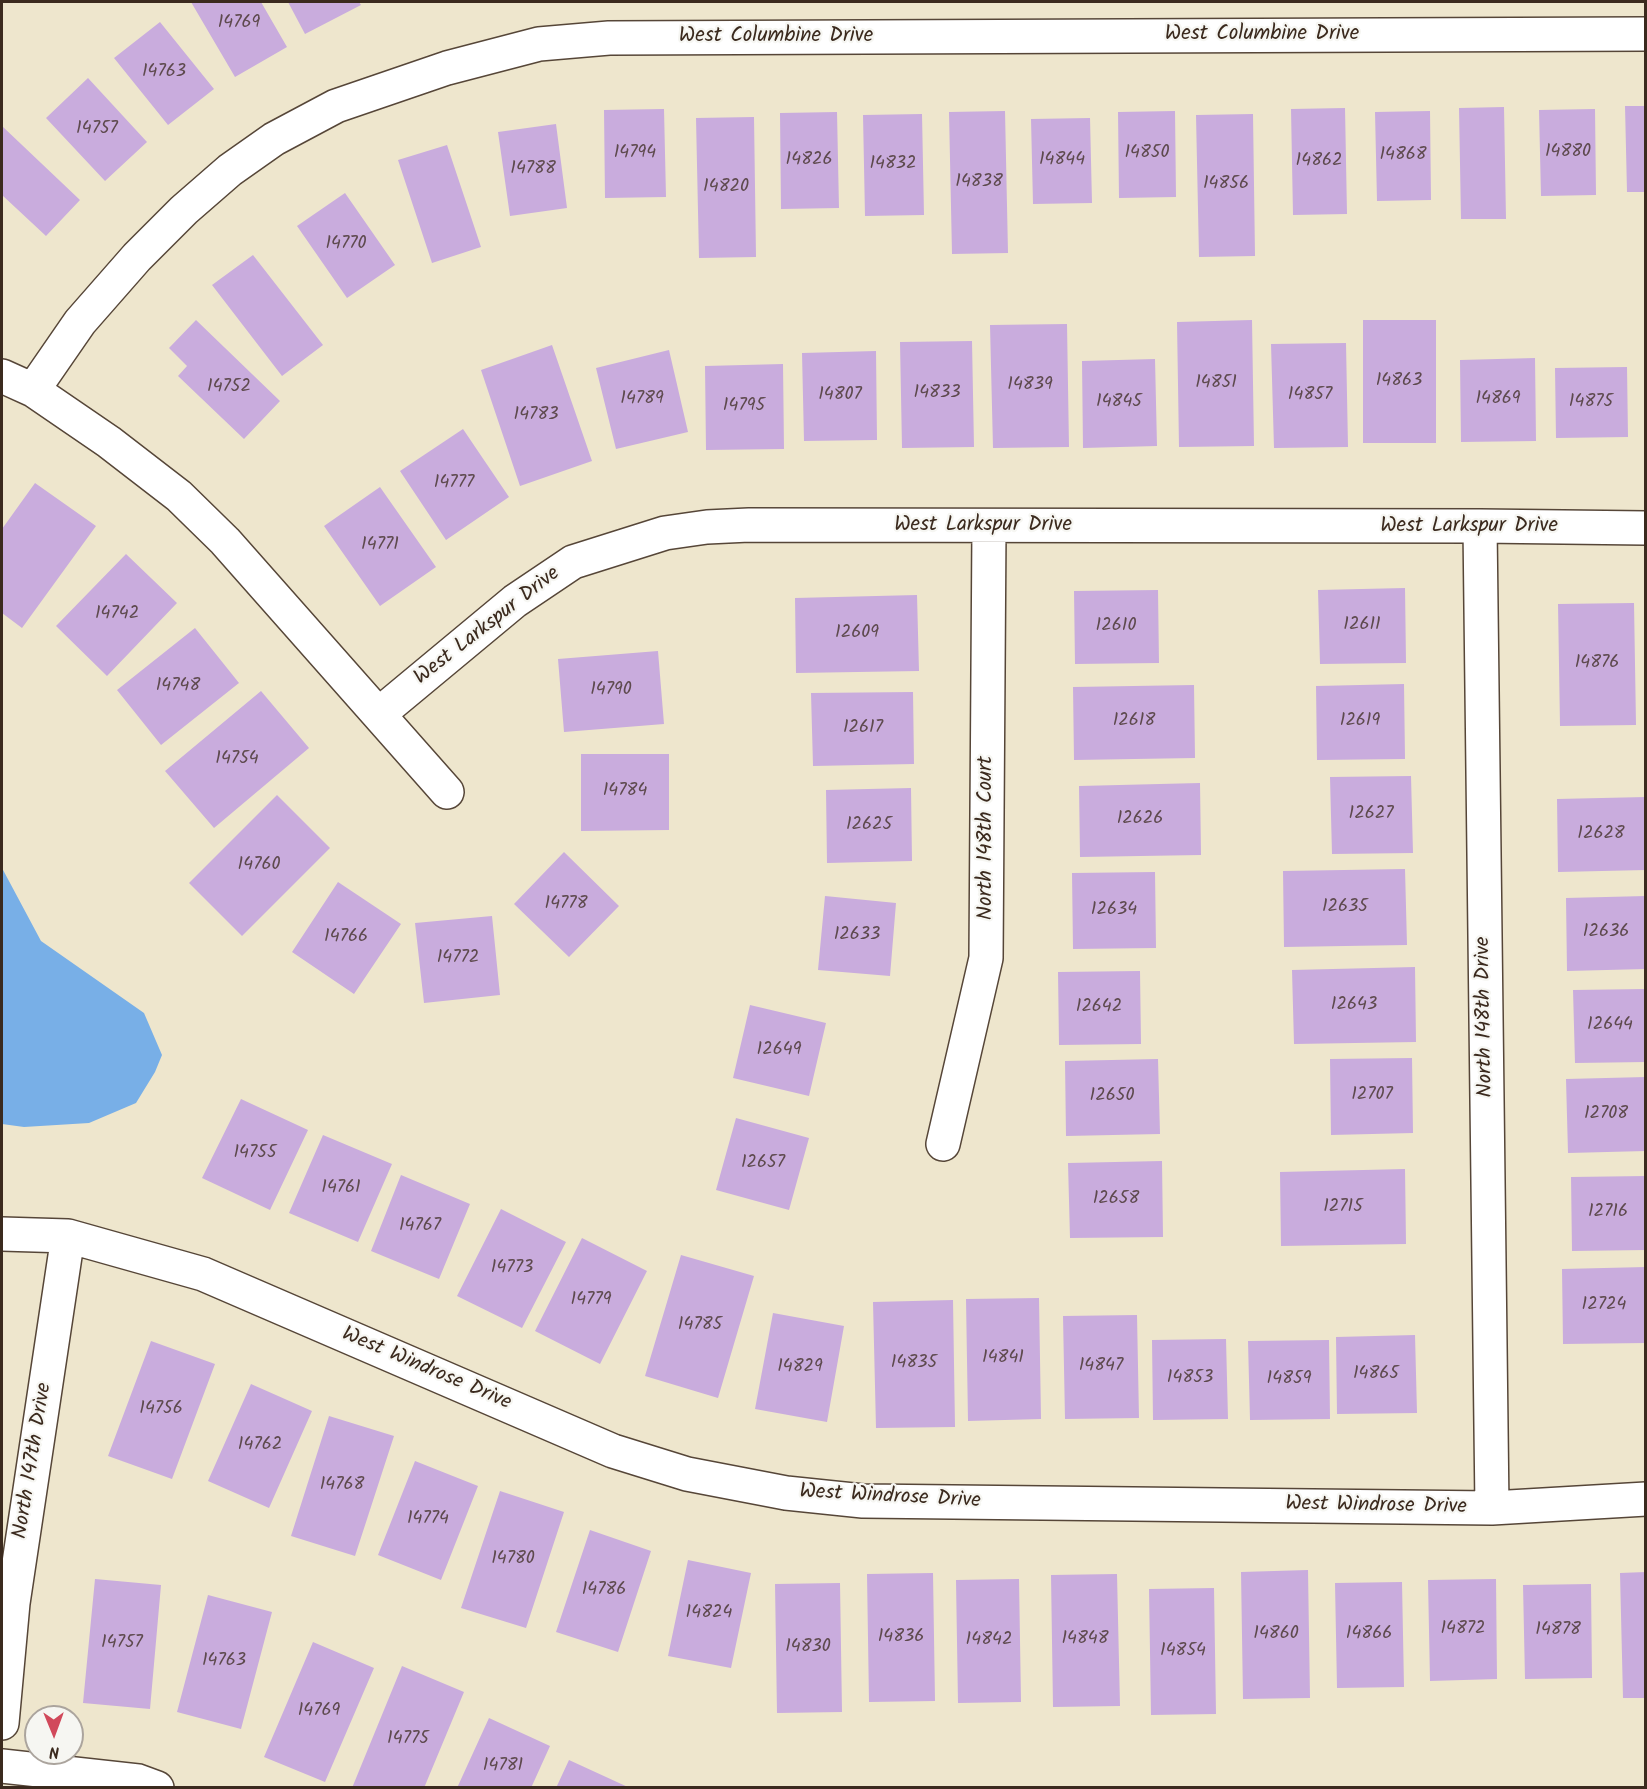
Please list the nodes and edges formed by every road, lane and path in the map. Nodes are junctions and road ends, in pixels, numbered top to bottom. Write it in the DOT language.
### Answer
graph roads {
  1 [pos="1646,34"];
  2 [pos="2,376"];
  3 [pos="33,390"];
  4 [pos="1480,526"];
  5 [pos="989,527"];
  6 [pos="1646,528"];
  7 [pos="379,714"];
  8 [pos="447,792"];
  9 [pos="943,1144"];
  10 [pos="2,1234"];
  11 [pos="68,1236"];
  12 [pos="1646,1499"];
  13 [pos="1492,1508"];
  14 [pos="2,1723"];
  15 [pos="2,1766"];
  16 [pos="157,1788"];
  1 -- 3 [label="street, West Columbine Drive"];
  2 -- 3 [label="street"];
  3 -- 7 [label="street"];
  4 -- 5 [label="street, West Larkspur Drive"];
  4 -- 6 [label="street, West Larkspur Drive"];
  4 -- 13 [label="street, North 148th Drive"];
  5 -- 7 [label="street, West Larkspur Drive"];
  5 -- 9 [label="street, North 148th Court"];
  7 -- 8 [label="street"];
  10 -- 11 [label="street, West Windrose Drive"];
  11 -- 13 [label="street, West Windrose Drive"];
  11 -- 14 [label="street, North 147th Drive"];
  12 -- 13 [label="street, West Windrose Drive"];
  15 -- 16 [label="street"];
}
